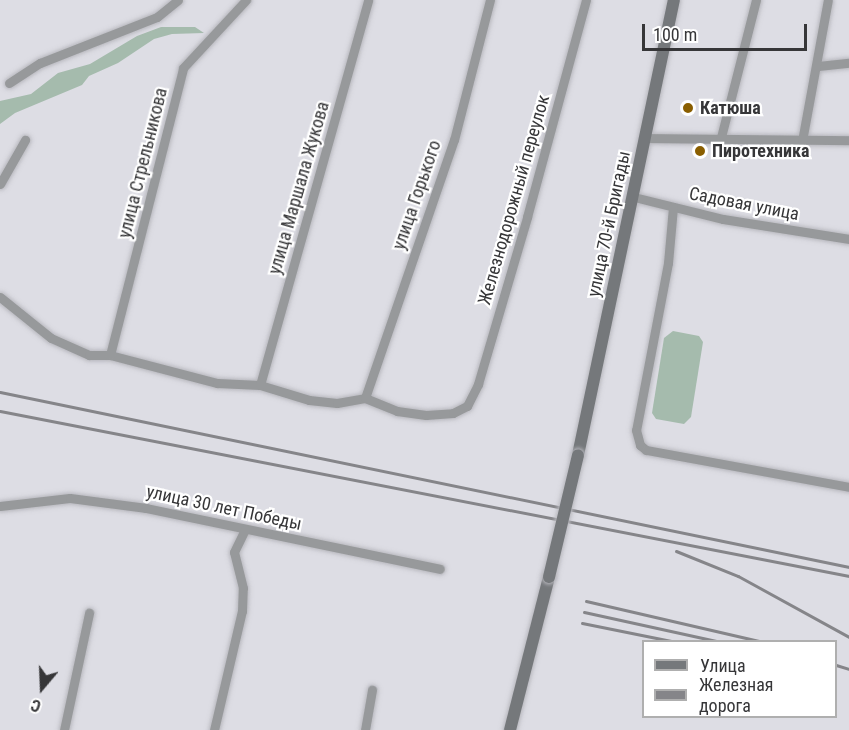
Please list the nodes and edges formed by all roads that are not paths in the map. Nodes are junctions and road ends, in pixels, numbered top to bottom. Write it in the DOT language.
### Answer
graph roads {
  1 [pos="178,0"];
  2 [pos="246,0"];
  3 [pos="368,0"];
  4 [pos="490,0"];
  5 [pos="586,0"];
  6 [pos="674,0"];
  7 [pos="756,0"];
  8 [pos="828,0"];
  9 [pos="849,63"];
  10 [pos="818,66"];
  11 [pos="9,83"];
  12 [pos="646,138"];
  13 [pos="25,140"];
  14 [pos="849,140"];
  15 [pos="720,141"];
  16 [pos="802,141"];
  17 [pos="0,184"];
  18 [pos="634,197"];
  19 [pos="673,207"];
  20 [pos="849,239"];
  21 [pos="0,297"];
  22 [pos="110,355"];
  23 [pos="260,385"];
  24 [pos="365,399"];
  25 [pos="849,487"];
  26 [pos="0,506"];
  27 [pos="245,529"];
  28 [pos="440,569"];
  29 [pos="89,613"];
  30 [pos="372,690"];
  31 [pos="64,730"];
  32 [pos="214,730"];
  33 [pos="365,730"];
  34 [pos="510,730"];
  1 -- 11 [label="street"];
  2 -- 22 [label="street, улица Стрельникова"];
  3 -- 23 [label="street, улица Маршала Жукова"];
  4 -- 24 [label="street, улица Горького"];
  5 -- 24 [label="street, Железнодорожный переулок"];
  6 -- 12 [label="main road, улица 70-й Бригады"];
  7 -- 15 [label="street"];
  8 -- 10 [label="street"];
  9 -- 10 [label="street"];
  10 -- 16 [label="street"];
  12 -- 15 [label="street"];
  12 -- 18 [label="main road, улица 70-й Бригады"];
  13 -- 17 [label="street"];
  14 -- 16 [label="street"];
  15 -- 16 [label="street"];
  18 -- 19 [label="street, Садовая улица"];
  18 -- 34 [label="main road, улица 70-й Бригады, bridge"];
  19 -- 20 [label="street, Садовая улица"];
  19 -- 25 [label="street"];
  21 -- 22 [label="street"];
  22 -- 23 [label="street"];
  23 -- 24 [label="street"];
  26 -- 27 [label="street, улица 30 лет Победы"];
  27 -- 28 [label="street, улица 30 лет Победы"];
  27 -- 32 [label="street"];
  29 -- 31 [label="street"];
  30 -- 33 [label="street"];
}
